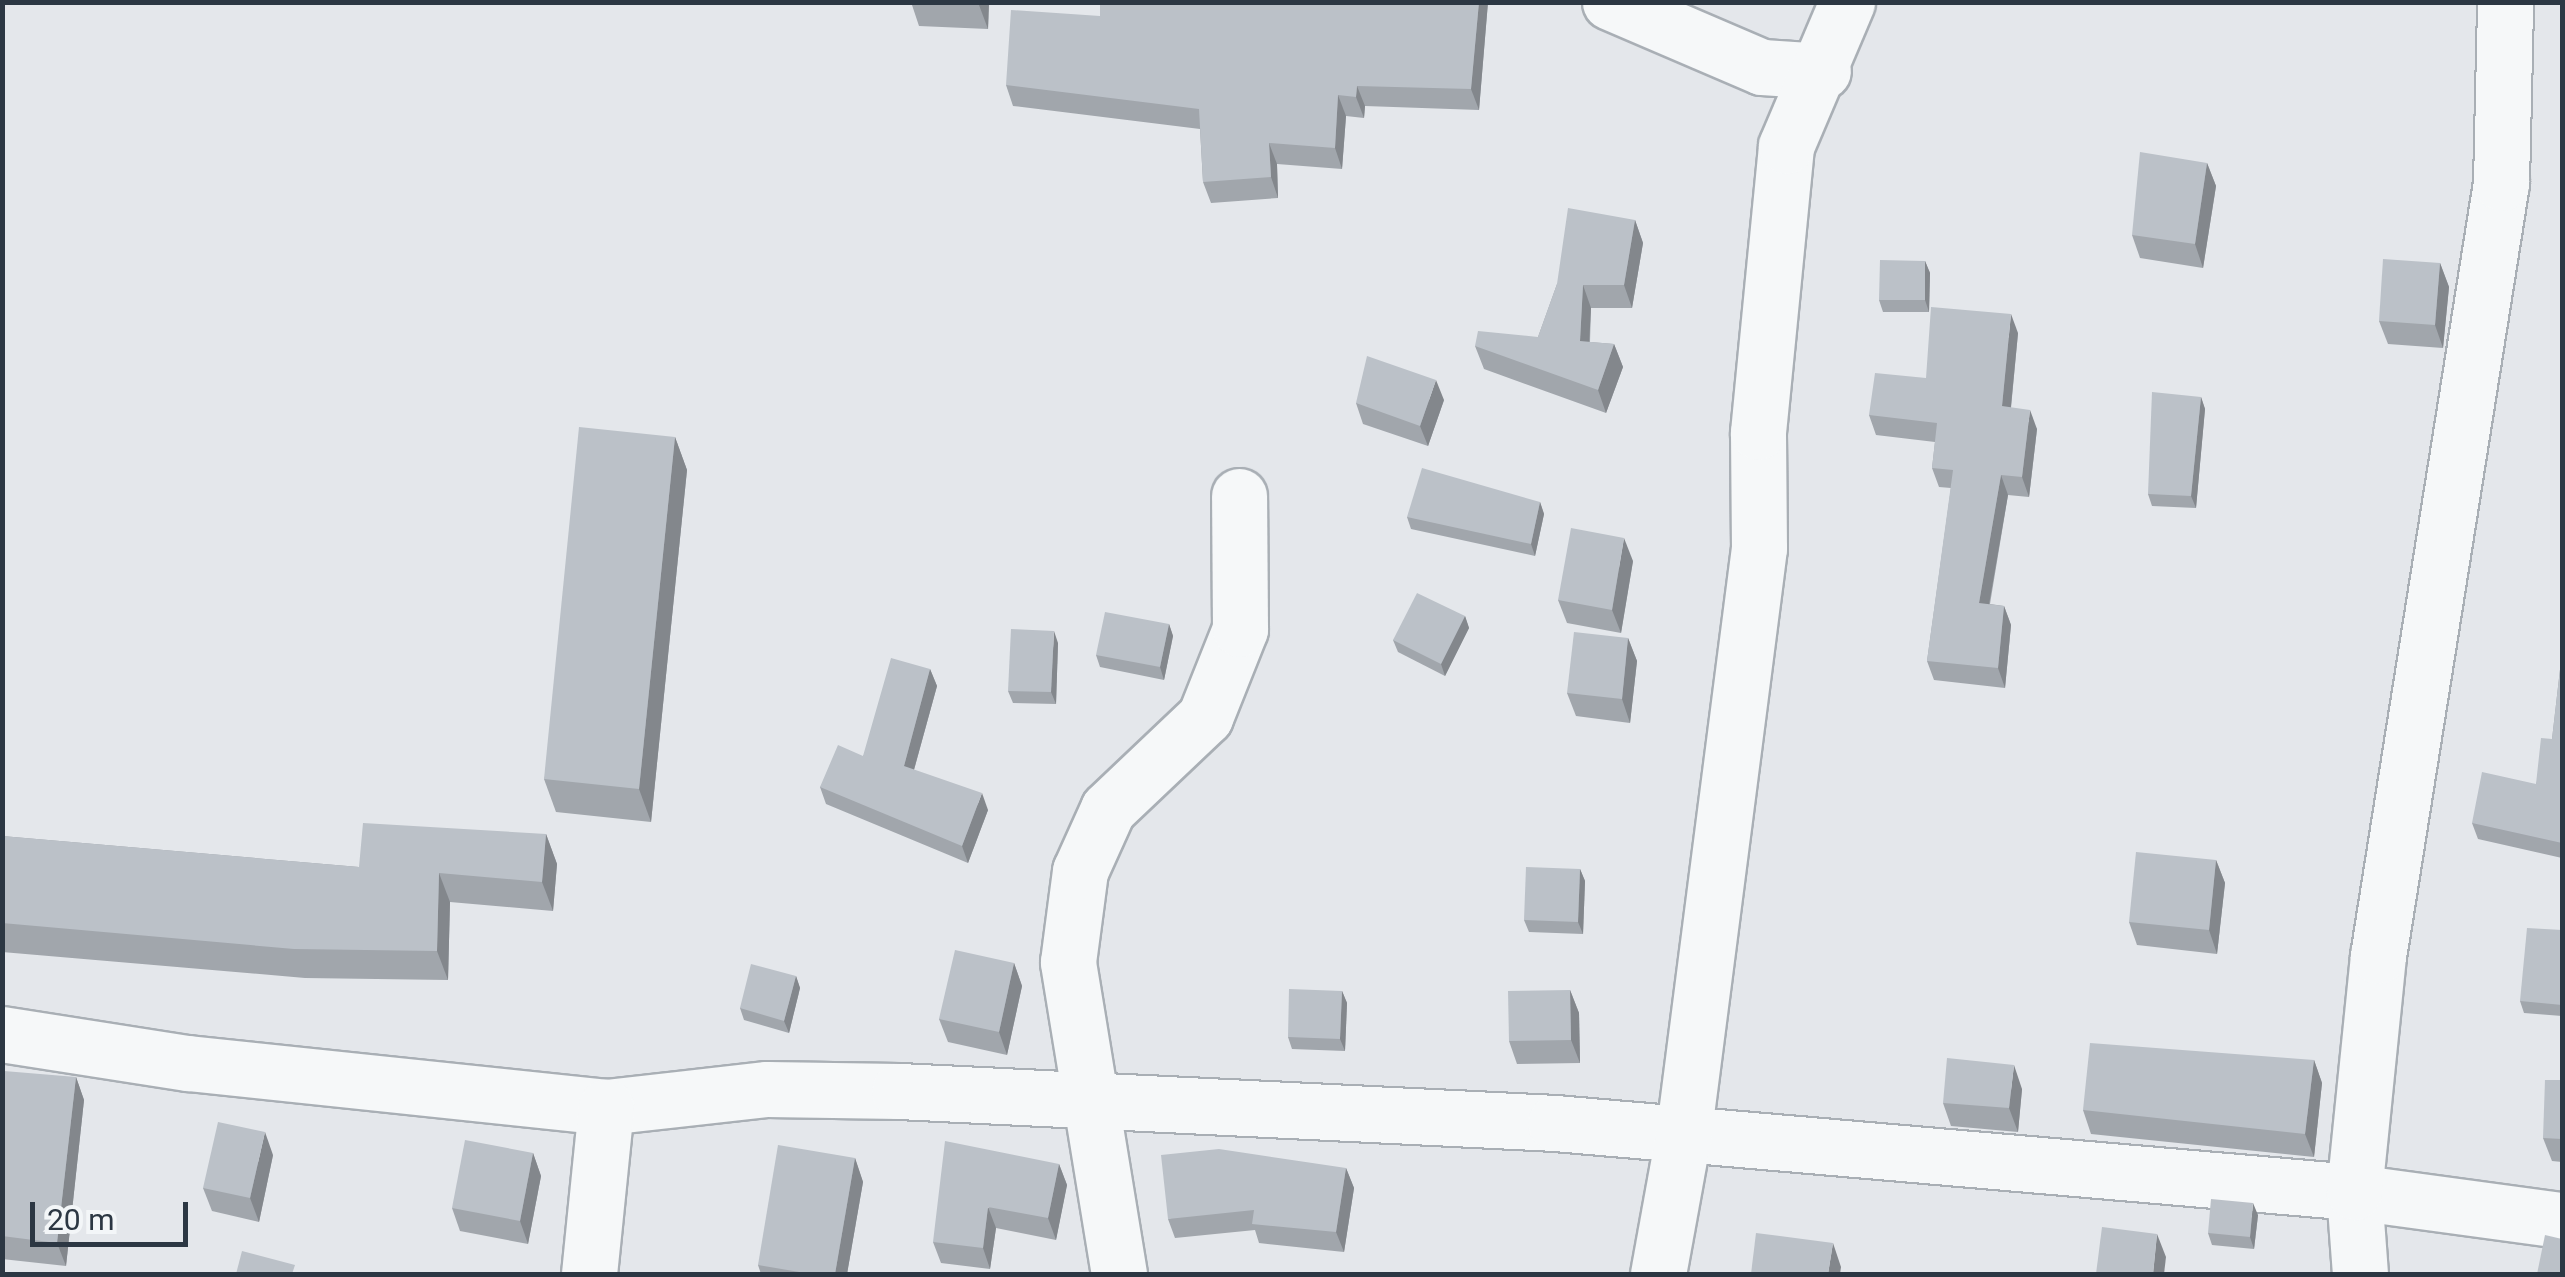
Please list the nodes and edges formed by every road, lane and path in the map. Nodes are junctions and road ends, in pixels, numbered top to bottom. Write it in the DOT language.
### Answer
graph roads {
  1 [pos="1610,2"];
  2 [pos="1847,2"];
  3 [pos="2505,2"];
  4 [pos="1822,71"];
  5 [pos="1238,496"];
  6 [pos="2,1034"];
  7 [pos="1091,1100"];
  8 [pos="606,1107"];
  9 [pos="1683,1136"];
  10 [pos="2354,1192"];
  11 [pos="2562,1220"];
  12 [pos="588,1274"];
  13 [pos="1119,1274"];
  14 [pos="1658,1274"];
  15 [pos="2360,1274"];
  1 -- 4 [label="street"];
  2 -- 4 [label="street"];
  3 -- 10 [label="street"];
  4 -- 9 [label="street"];
  5 -- 7 [label="street"];
  6 -- 8 [label="street"];
  7 -- 8 [label="street"];
  7 -- 9 [label="street"];
  7 -- 13 [label="street"];
  8 -- 12 [label="street"];
  9 -- 10 [label="street"];
  9 -- 14 [label="street"];
  10 -- 11 [label="street"];
  10 -- 15 [label="street"];
}
